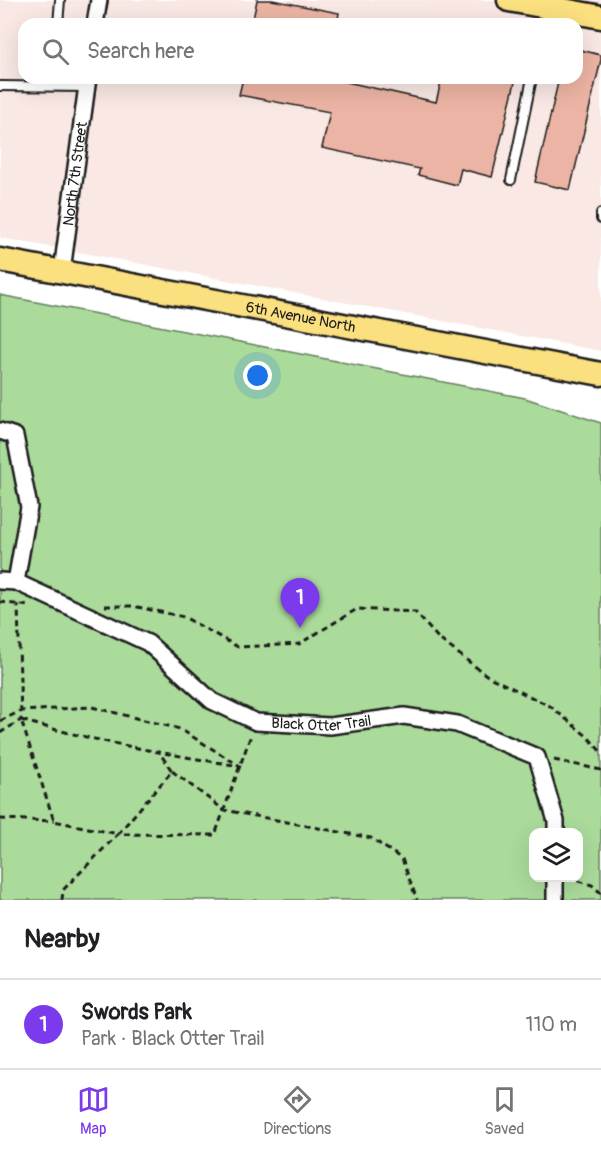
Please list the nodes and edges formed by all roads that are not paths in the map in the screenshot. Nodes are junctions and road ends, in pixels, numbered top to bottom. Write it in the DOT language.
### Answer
graph roads {
  1 [pos="60,0"];
  2 [pos="99,0"];
  3 [pos="509,0"];
  4 [pos="545,15"];
  5 [pos="601,17"];
  6 [pos="58,18"];
  7 [pos="96,18"];
  8 [pos="44,84"];
  9 [pos="87,84"];
  10 [pos="531,84"];
  11 [pos="0,86"];
  12 [pos="512,180"];
  13 [pos="601,213"];
  14 [pos="601,219"];
  15 [pos="0,260"];
  16 [pos="62,271"];
  17 [pos="601,374"];
  18 [pos="0,431"];
  19 [pos="0,581"];
  20 [pos="16,582"];
  21 [pos="556,828"];
  22 [pos="555,882"];
  23 [pos="555,900"];
  1 -- 6 [label="lane"];
  2 -- 7 [label="street"];
  3 -- 4 [label="main road"];
  4 -- 5 [label="main road"];
  8 -- 11 [label="lane"];
  9 -- 16 [label="street, North 7th Street"];
  10 -- 12 [label="lane"];
  13 -- 14 [label="lane"];
  15 -- 16 [label="main road, 6th Avenue North"];
  16 -- 17 [label="main road, 6th Avenue North"];
  18 -- 20 [label="street"];
  19 -- 20 [label="street, Black Otter Trail"];
  20 -- 21 [label="street, Black Otter Trail"];
  22 -- 23 [label="street"];
}
